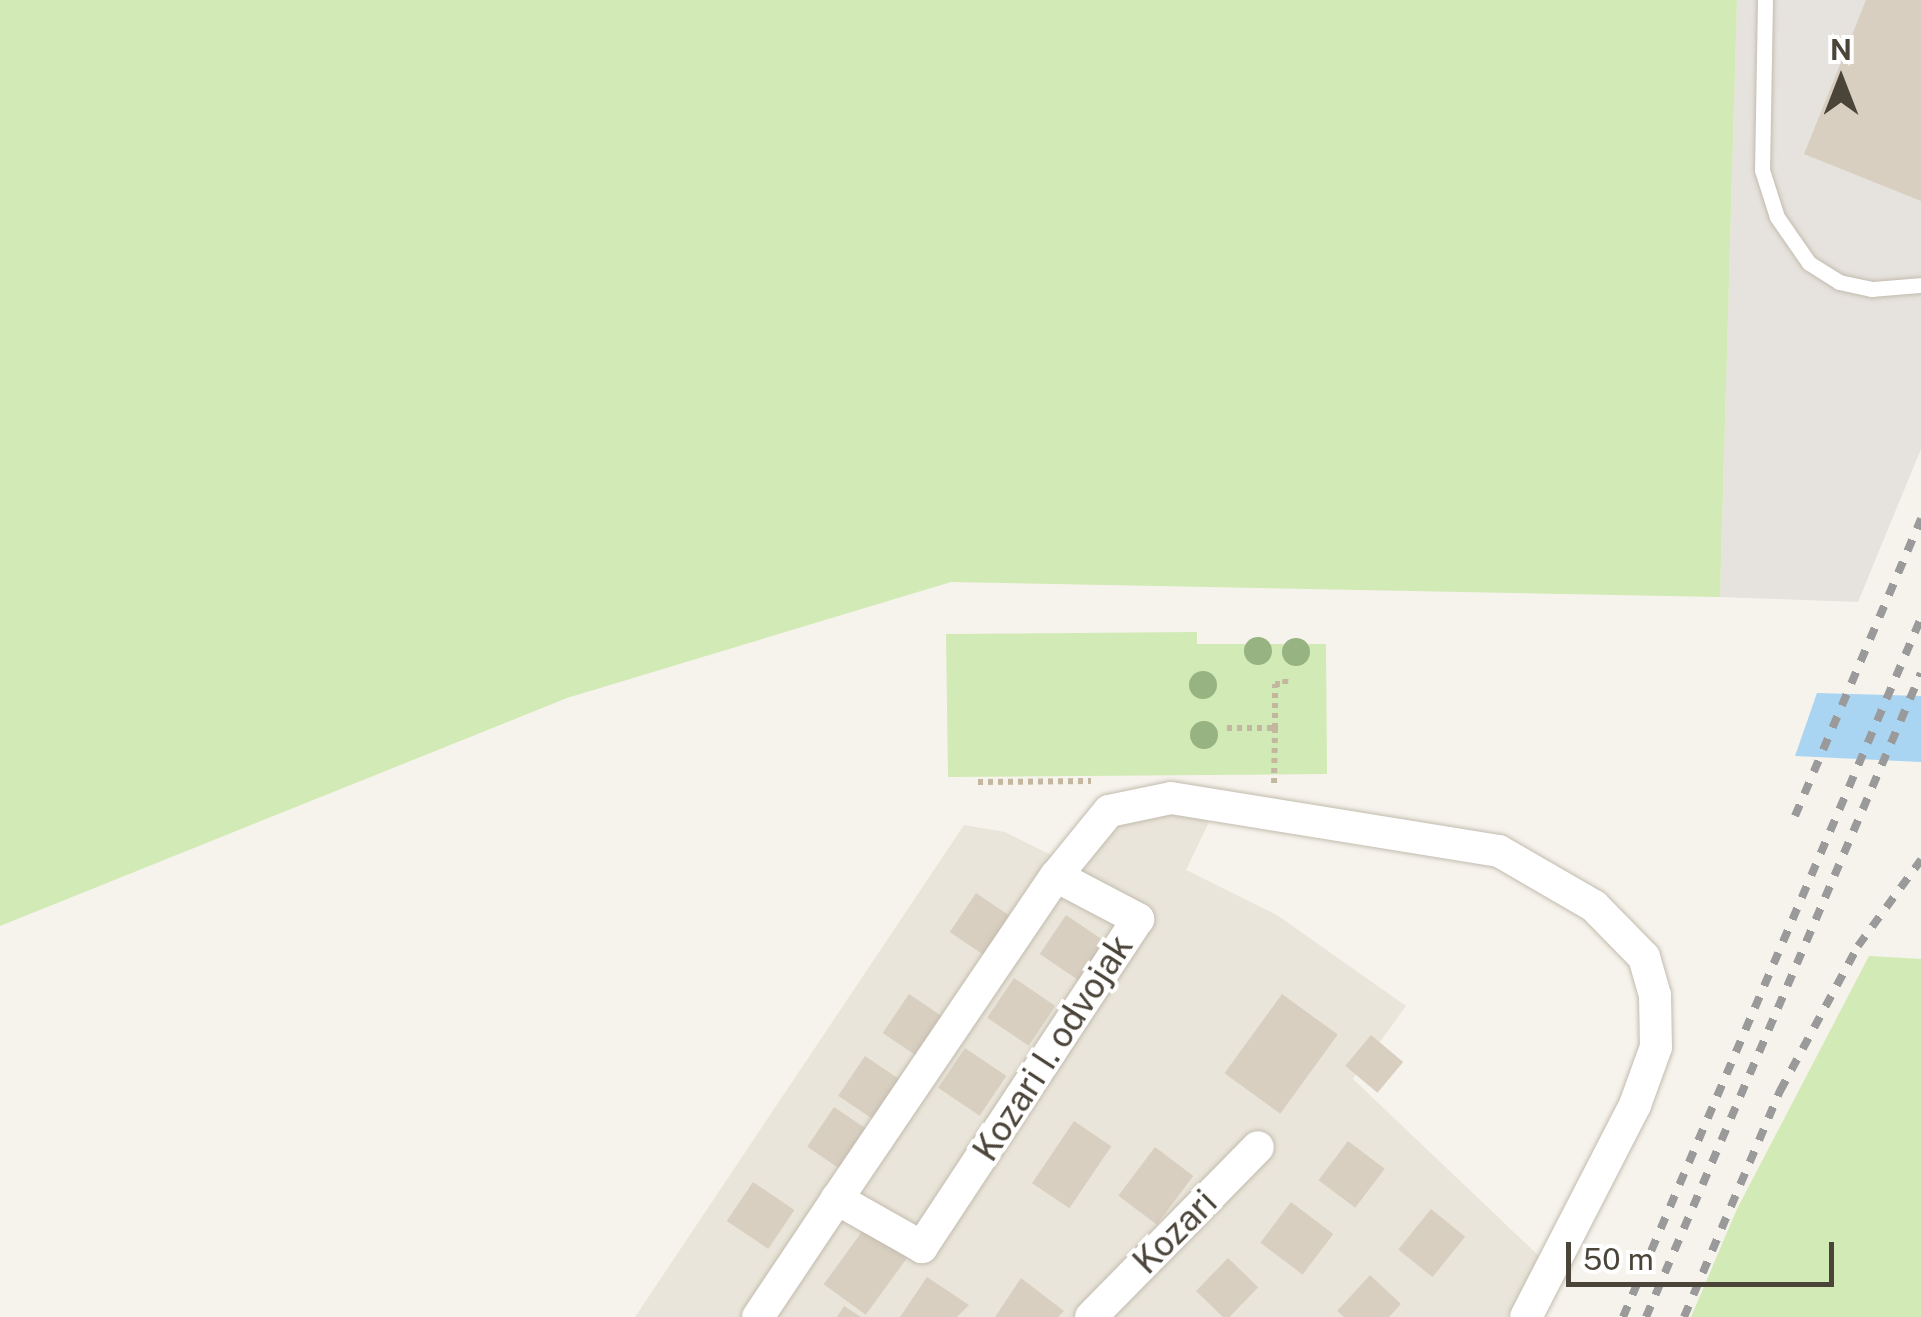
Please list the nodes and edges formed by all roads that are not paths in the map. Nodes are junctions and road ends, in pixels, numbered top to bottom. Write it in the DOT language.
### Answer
graph roads {
  1 [pos="1765,0"];
  2 [pos="1921,285"];
  3 [pos="1056,876"];
  4 [pos="1258,1147"];
  5 [pos="837,1198"];
  6 [pos="758,1317"];
  7 [pos="1091,1317"];
  8 [pos="1526,1317"];
  1 -- 2 [label="lane"];
  3 -- 5 [label="street"];
  3 -- 5 [label="street, Kozari I. odvojak"];
  3 -- 8 [label="street"];
  4 -- 7 [label="street, Kozari"];
  5 -- 6 [label="street"];
}
